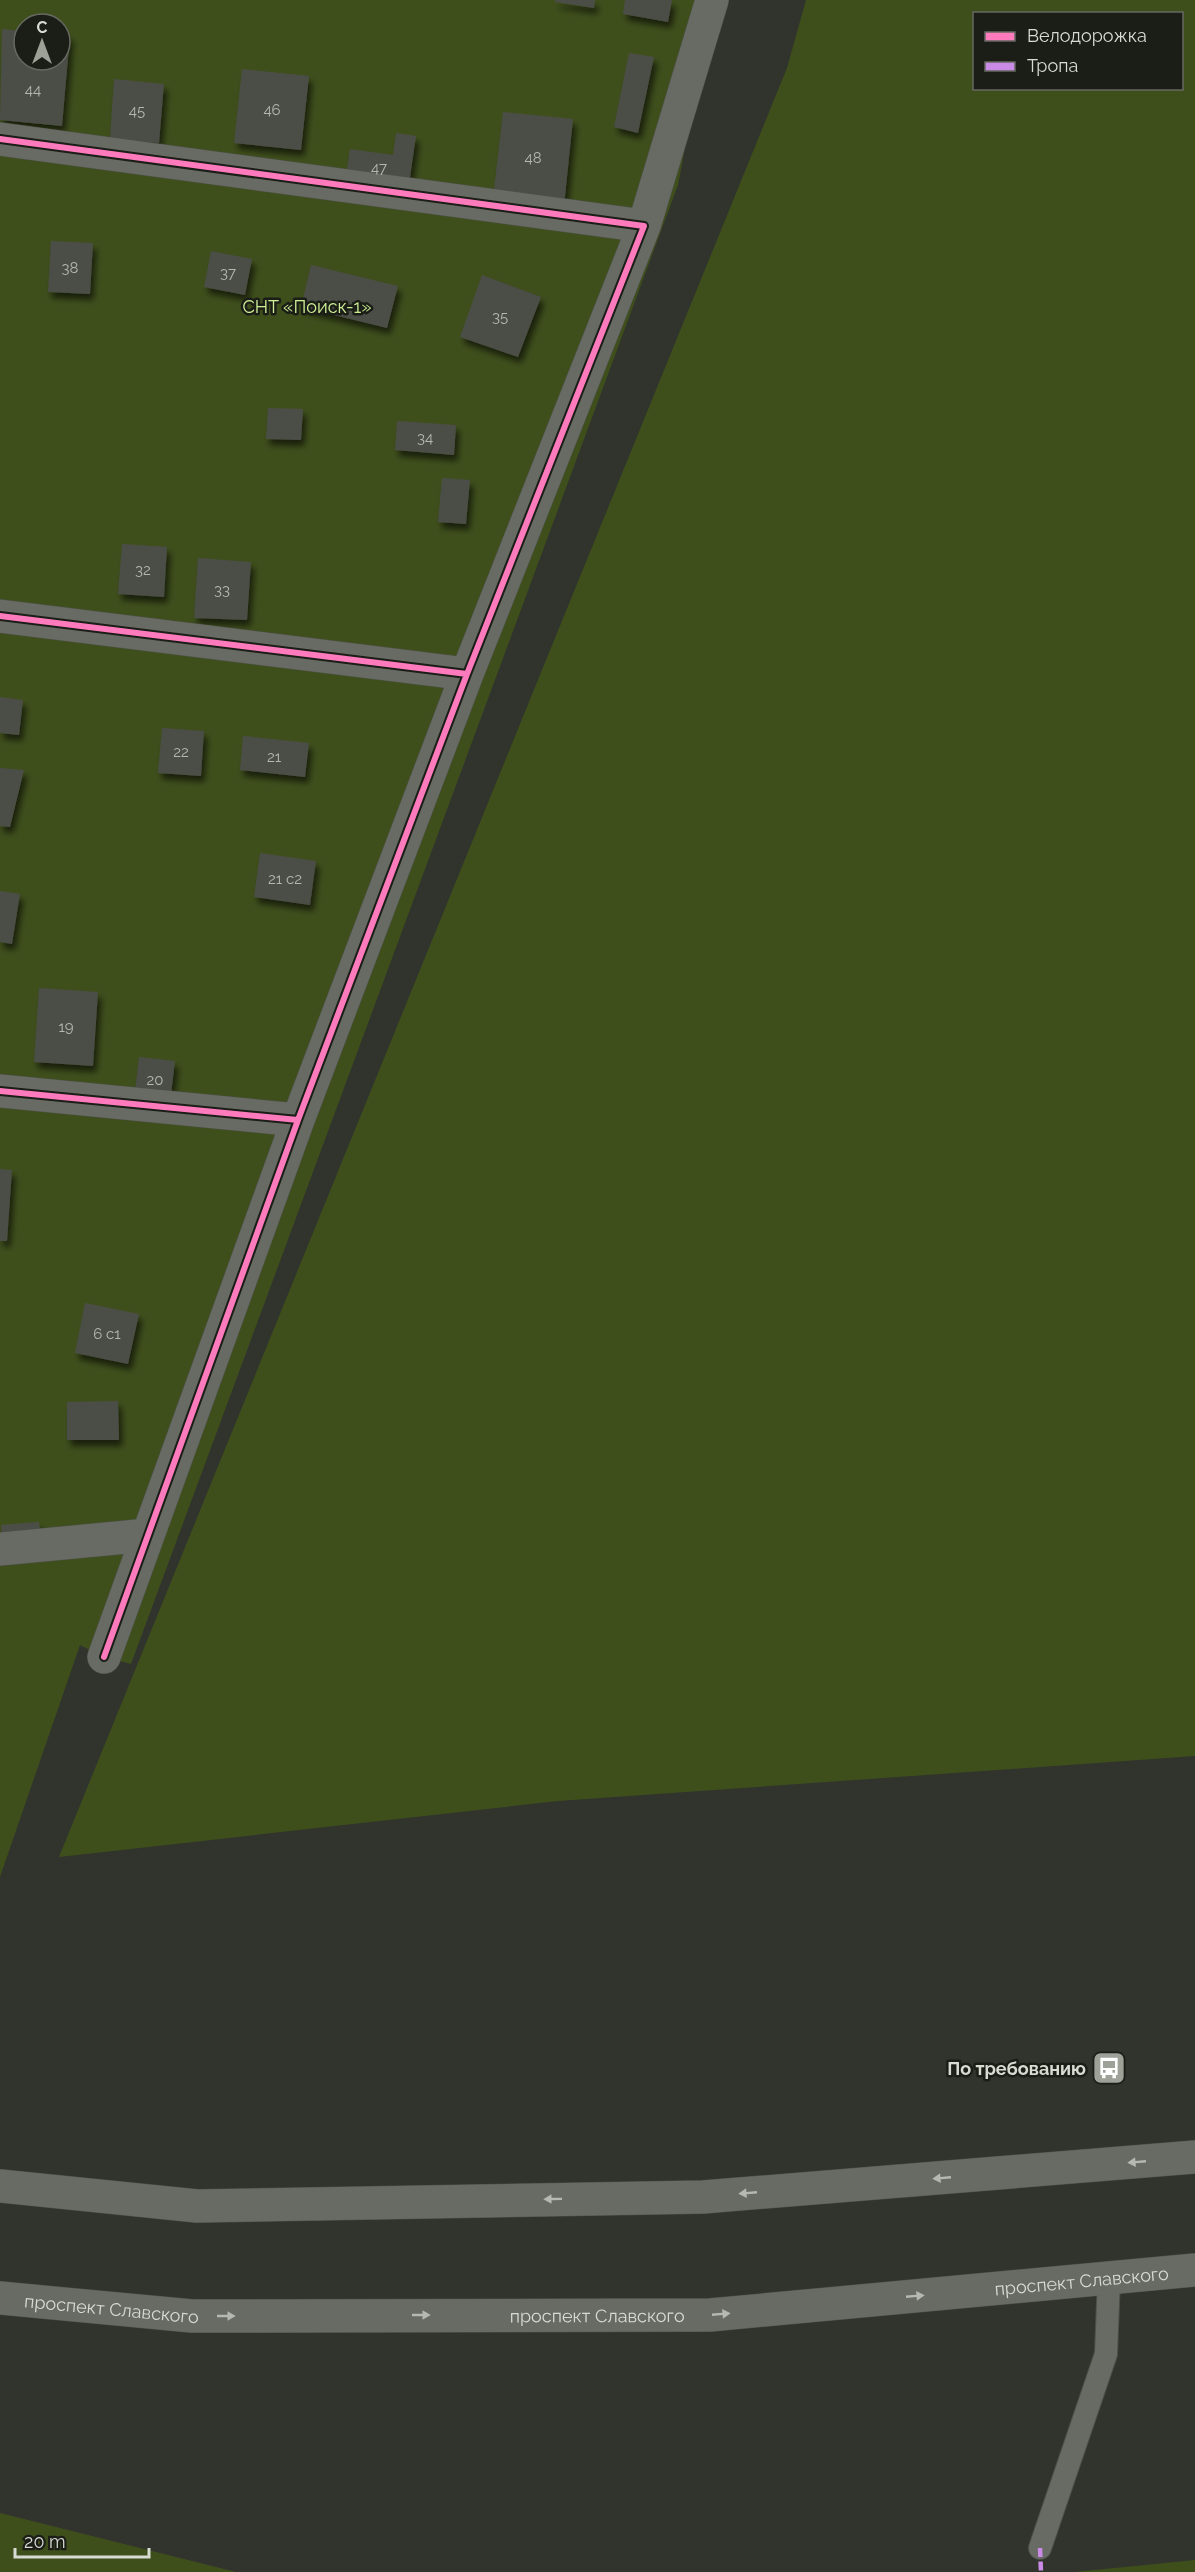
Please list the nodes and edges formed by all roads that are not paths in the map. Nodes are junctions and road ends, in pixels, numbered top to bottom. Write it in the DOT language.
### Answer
graph roads {
  1 [pos="712,0"];
  2 [pos="0,139"];
  3 [pos="644,226"];
  4 [pos="0,616"];
  5 [pos="467,674"];
  6 [pos="0,1091"];
  7 [pos="298,1120"];
  8 [pos="148,1535"];
  9 [pos="0,1549"];
  10 [pos="104,1657"];
  11 [pos="1195,2157"];
  12 [pos="0,2186"];
  13 [pos="1195,2270"];
  14 [pos="1109,2278"];
  15 [pos="0,2298"];
  16 [pos="1040,2548"];
  1 -- 3 [label="street"];
  2 -- 3 [label="street"];
  3 -- 5 [label="street"];
  4 -- 5 [label="street"];
  5 -- 7 [label="street"];
  6 -- 7 [label="street"];
  7 -- 8 [label="street"];
  8 -- 9 [label="street"];
  8 -- 10 [label="street"];
  11 -- 12 [label="street, one-way"];
  13 -- 14 [label="street, проспект Славского"];
  15 -- 14 [label="street, проспект Славского, one-way"];
  14 -- 16 [label="lane"];
}
